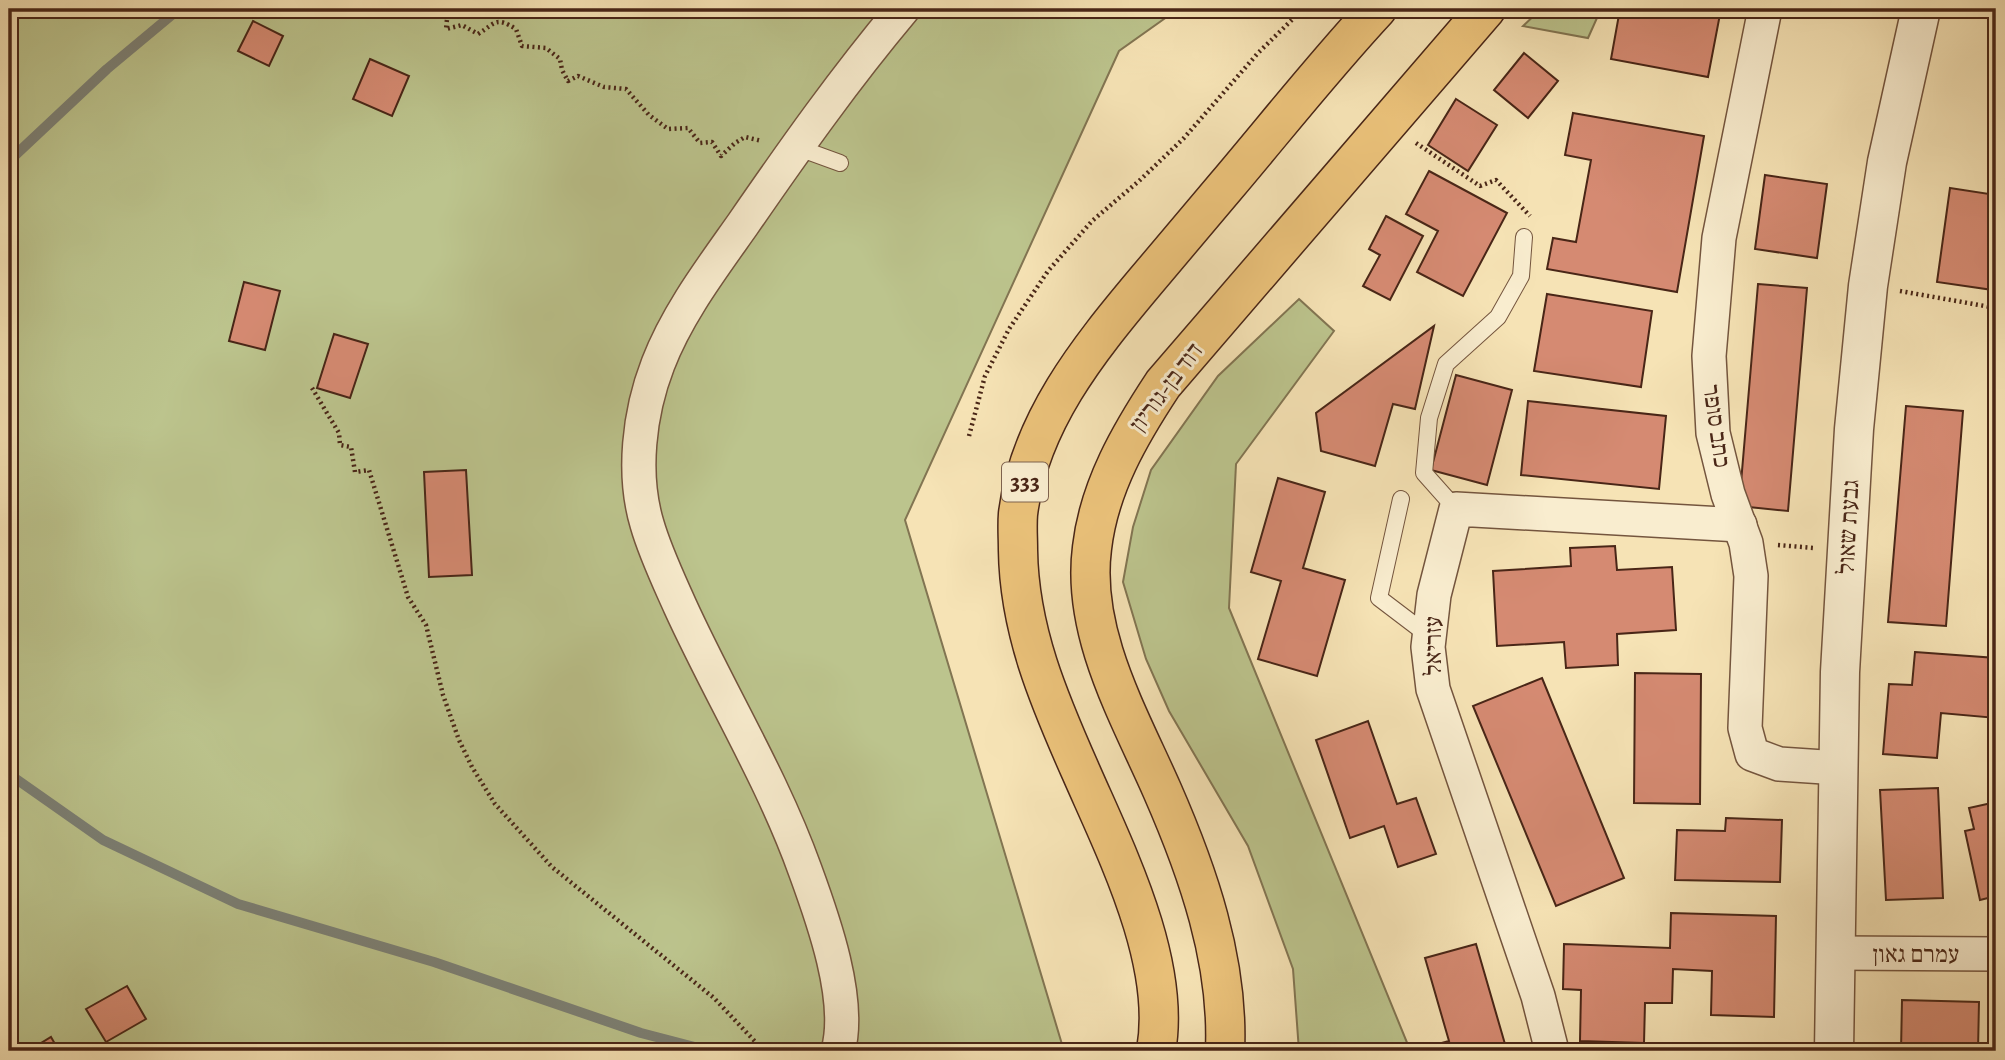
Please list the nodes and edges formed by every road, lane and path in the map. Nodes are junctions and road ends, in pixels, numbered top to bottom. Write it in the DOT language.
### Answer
graph roads {
  1 [pos="448,9"];
  2 [pos="903,9"];
  3 [pos="1303,9"];
  4 [pos="1377,9"];
  5 [pos="1486,9"];
  6 [pos="1765,9"];
  7 [pos="1921,9"];
  8 [pos="1406,136"];
  9 [pos="792,153"];
  10 [pos="840,163"];
  11 [pos="1524,237"];
  12 [pos="1868,286"];
  13 [pos="1996,308"];
  14 [pos="312,388"];
  15 [pos="969,436"];
  16 [pos="1401,499"];
  17 [pos="1456,509"];
  18 [pos="1740,525"];
  19 [pos="1429,636"];
  20 [pos="1839,768"];
  21 [pos="1836,953"];
  22 [pos="1996,954"];
  23 [pos="764,1051"];
  24 [pos="838,1051"];
  25 [pos="1156,1051"];
  26 [pos="1226,1051"];
  27 [pos="1552,1051"];
  28 [pos="1834,1051"];
  1 -- 9 [label="path"];
  2 -- 9 [label="street"];
  3 -- 15 [label="path"];
  4 -- 25 [label="main road, 333"];
  5 -- 26 [label="main road, דוד בן-גוריון"];
  6 -- 18 [label="street, כתב סופר"];
  7 -- 12 [label="street, גבעת שאול"];
  8 -- 11 [label="path"];
  9 -- 10 [label="lane"];
  9 -- 24 [label="street"];
  11 -- 17 [label="lane"];
  12 -- 13 [label="path"];
  12 -- 20 [label="street, גבעת שאול"];
  14 -- 23 [label="path"];
  16 -- 19 [label="lane"];
  17 -- 18 [label="street"];
  17 -- 19 [label="street, עזריאל"];
  18 -- 20 [label="street, כתב סופר"];
  19 -- 27 [label="street, עזריאל"];
  20 -- 21 [label="street, גבעת שאול"];
  21 -- 22 [label="street, עמרם גאון"];
  21 -- 28 [label="street, גבעת שאול"];
}
